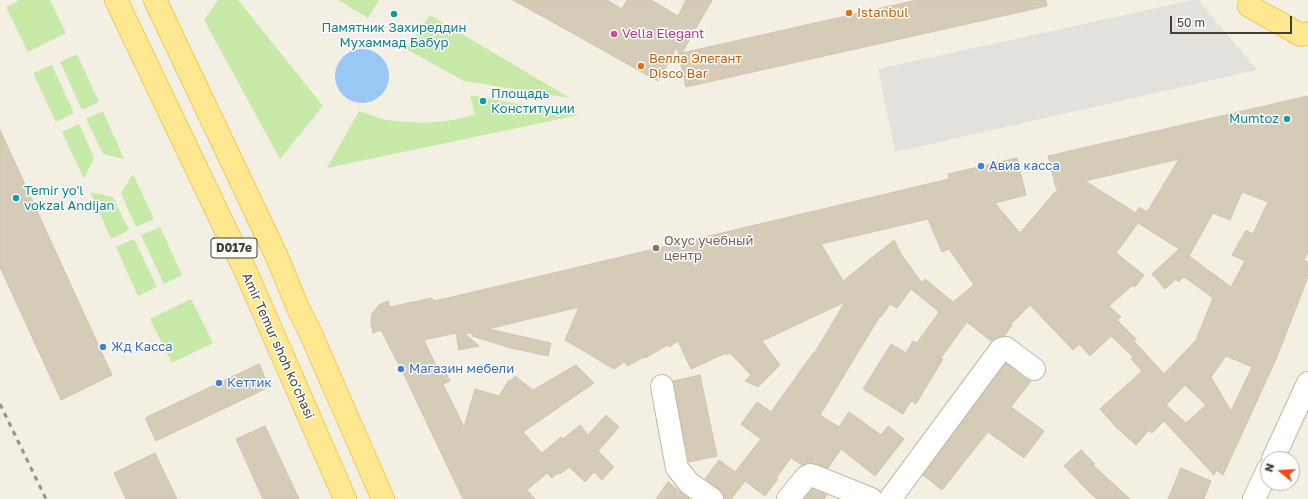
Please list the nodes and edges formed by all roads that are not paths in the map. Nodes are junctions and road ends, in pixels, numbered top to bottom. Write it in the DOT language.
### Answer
graph roads {
  1 [pos="116,0"];
  2 [pos="155,0"];
  3 [pos="1274,0"];
  4 [pos="1245,2"];
  5 [pos="1306,36"];
  6 [pos="277,257"];
  7 [pos="246,272"];
  8 [pos="1034,368"];
  9 [pos="1308,383"];
  10 [pos="662,386"];
  11 [pos="1277,451"];
  12 [pos="1260,486"];
  13 [pos="345,499"];
  14 [pos="383,499"];
  15 [pos="712,499"];
  16 [pos="788,499"];
  17 [pos="872,499"];
  18 [pos="890,499"];
  19 [pos="1254,499"];
  1 -- 7 [label="main road, Amir Temur shoh ko'chasi / D017e"];
  2 -- 6 [label="main road, D017e"];
  3 -- 4 [label="main road"];
  4 -- 5 [label="main road"];
  6 -- 7 [label="main road"];
  6 -- 14 [label="main road, D017e"];
  7 -- 13 [label="main road, Amir Temur shoh ko'chasi / D017e"];
  8 -- 18 [label="street"];
  9 -- 11 [label="street"];
  10 -- 15 [label="street"];
  12 -- 19 [label="street"];
  16 -- 17 [label="street"];
}
